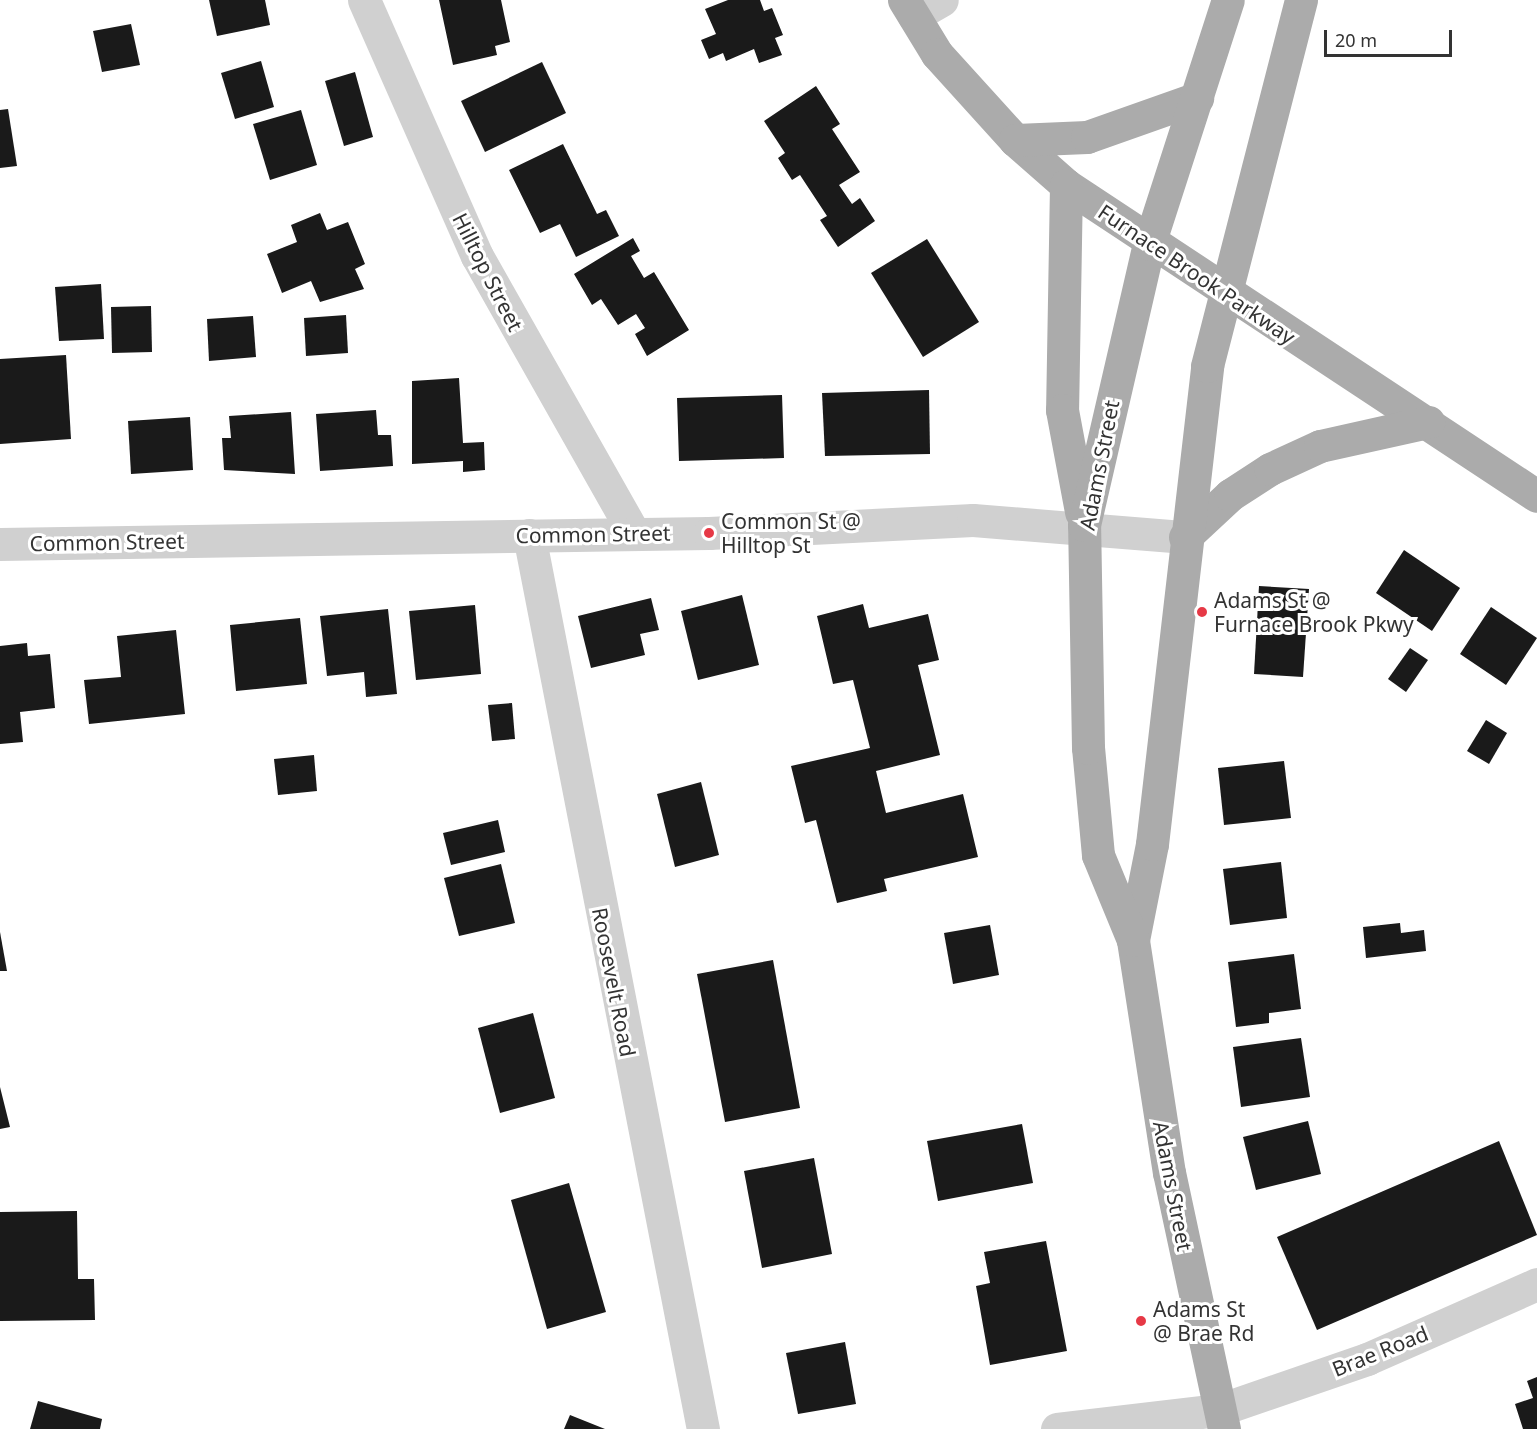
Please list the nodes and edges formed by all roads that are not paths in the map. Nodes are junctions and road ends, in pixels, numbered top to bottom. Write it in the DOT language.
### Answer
graph roads {
  1 [pos="364,0"];
  2 [pos="942,0"];
  3 [pos="1228,0"];
  4 [pos="1300,0"];
  5 [pos="909,8"];
  6 [pos="1197,98"];
  7 [pos="1015,140"];
  8 [pos="1066,184"];
  9 [pos="1149,244"];
  10 [pos="1225,294"];
  11 [pos="1428,422"];
  12 [pos="1537,496"];
  13 [pos="1084,525"];
  14 [pos="633,532"];
  15 [pos="529,535"];
  16 [pos="1185,537"];
  17 [pos="0,544"];
  18 [pos="1132,940"];
  19 [pos="1537,1284"];
  20 [pos="1222,1419"];
  21 [pos="703,1429"];
  22 [pos="1057,1429"];
  1 -- 14 [label="street, Hilltop Street"];
  2 -- 5 [label="street"];
  3 -- 6 [label="main road, Adams Street"];
  4 -- 10 [label="main road, Adams Street"];
  5 -- 7 [label="main road, Furnace Brook Parkway"];
  6 -- 7 [label="main road"];
  6 -- 9 [label="main road, Adams Street"];
  7 -- 8 [label="main road, Furnace Brook Parkway"];
  8 -- 9 [label="main road, Furnace Brook Parkway"];
  8 -- 13 [label="main road"];
  9 -- 10 [label="main road, Furnace Brook Parkway"];
  9 -- 13 [label="main road, Adams Street"];
  10 -- 11 [label="main road, Furnace Brook Parkway"];
  10 -- 16 [label="main road, Adams Street"];
  11 -- 12 [label="main road, Furnace Brook Parkway"];
  11 -- 16 [label="main road"];
  13 -- 14 [label="street, Common Street"];
  13 -- 16 [label="street, Common Street"];
  13 -- 18 [label="main road, Adams Street"];
  14 -- 15 [label="street, Common Street"];
  15 -- 17 [label="street, Common Street"];
  15 -- 21 [label="street, Roosevelt Road"];
  16 -- 18 [label="main road, Adams Street"];
  18 -- 20 [label="main road, Adams Street"];
  19 -- 20 [label="street, Brae Road"];
  20 -- 22 [label="street, Brae Road"];
}
